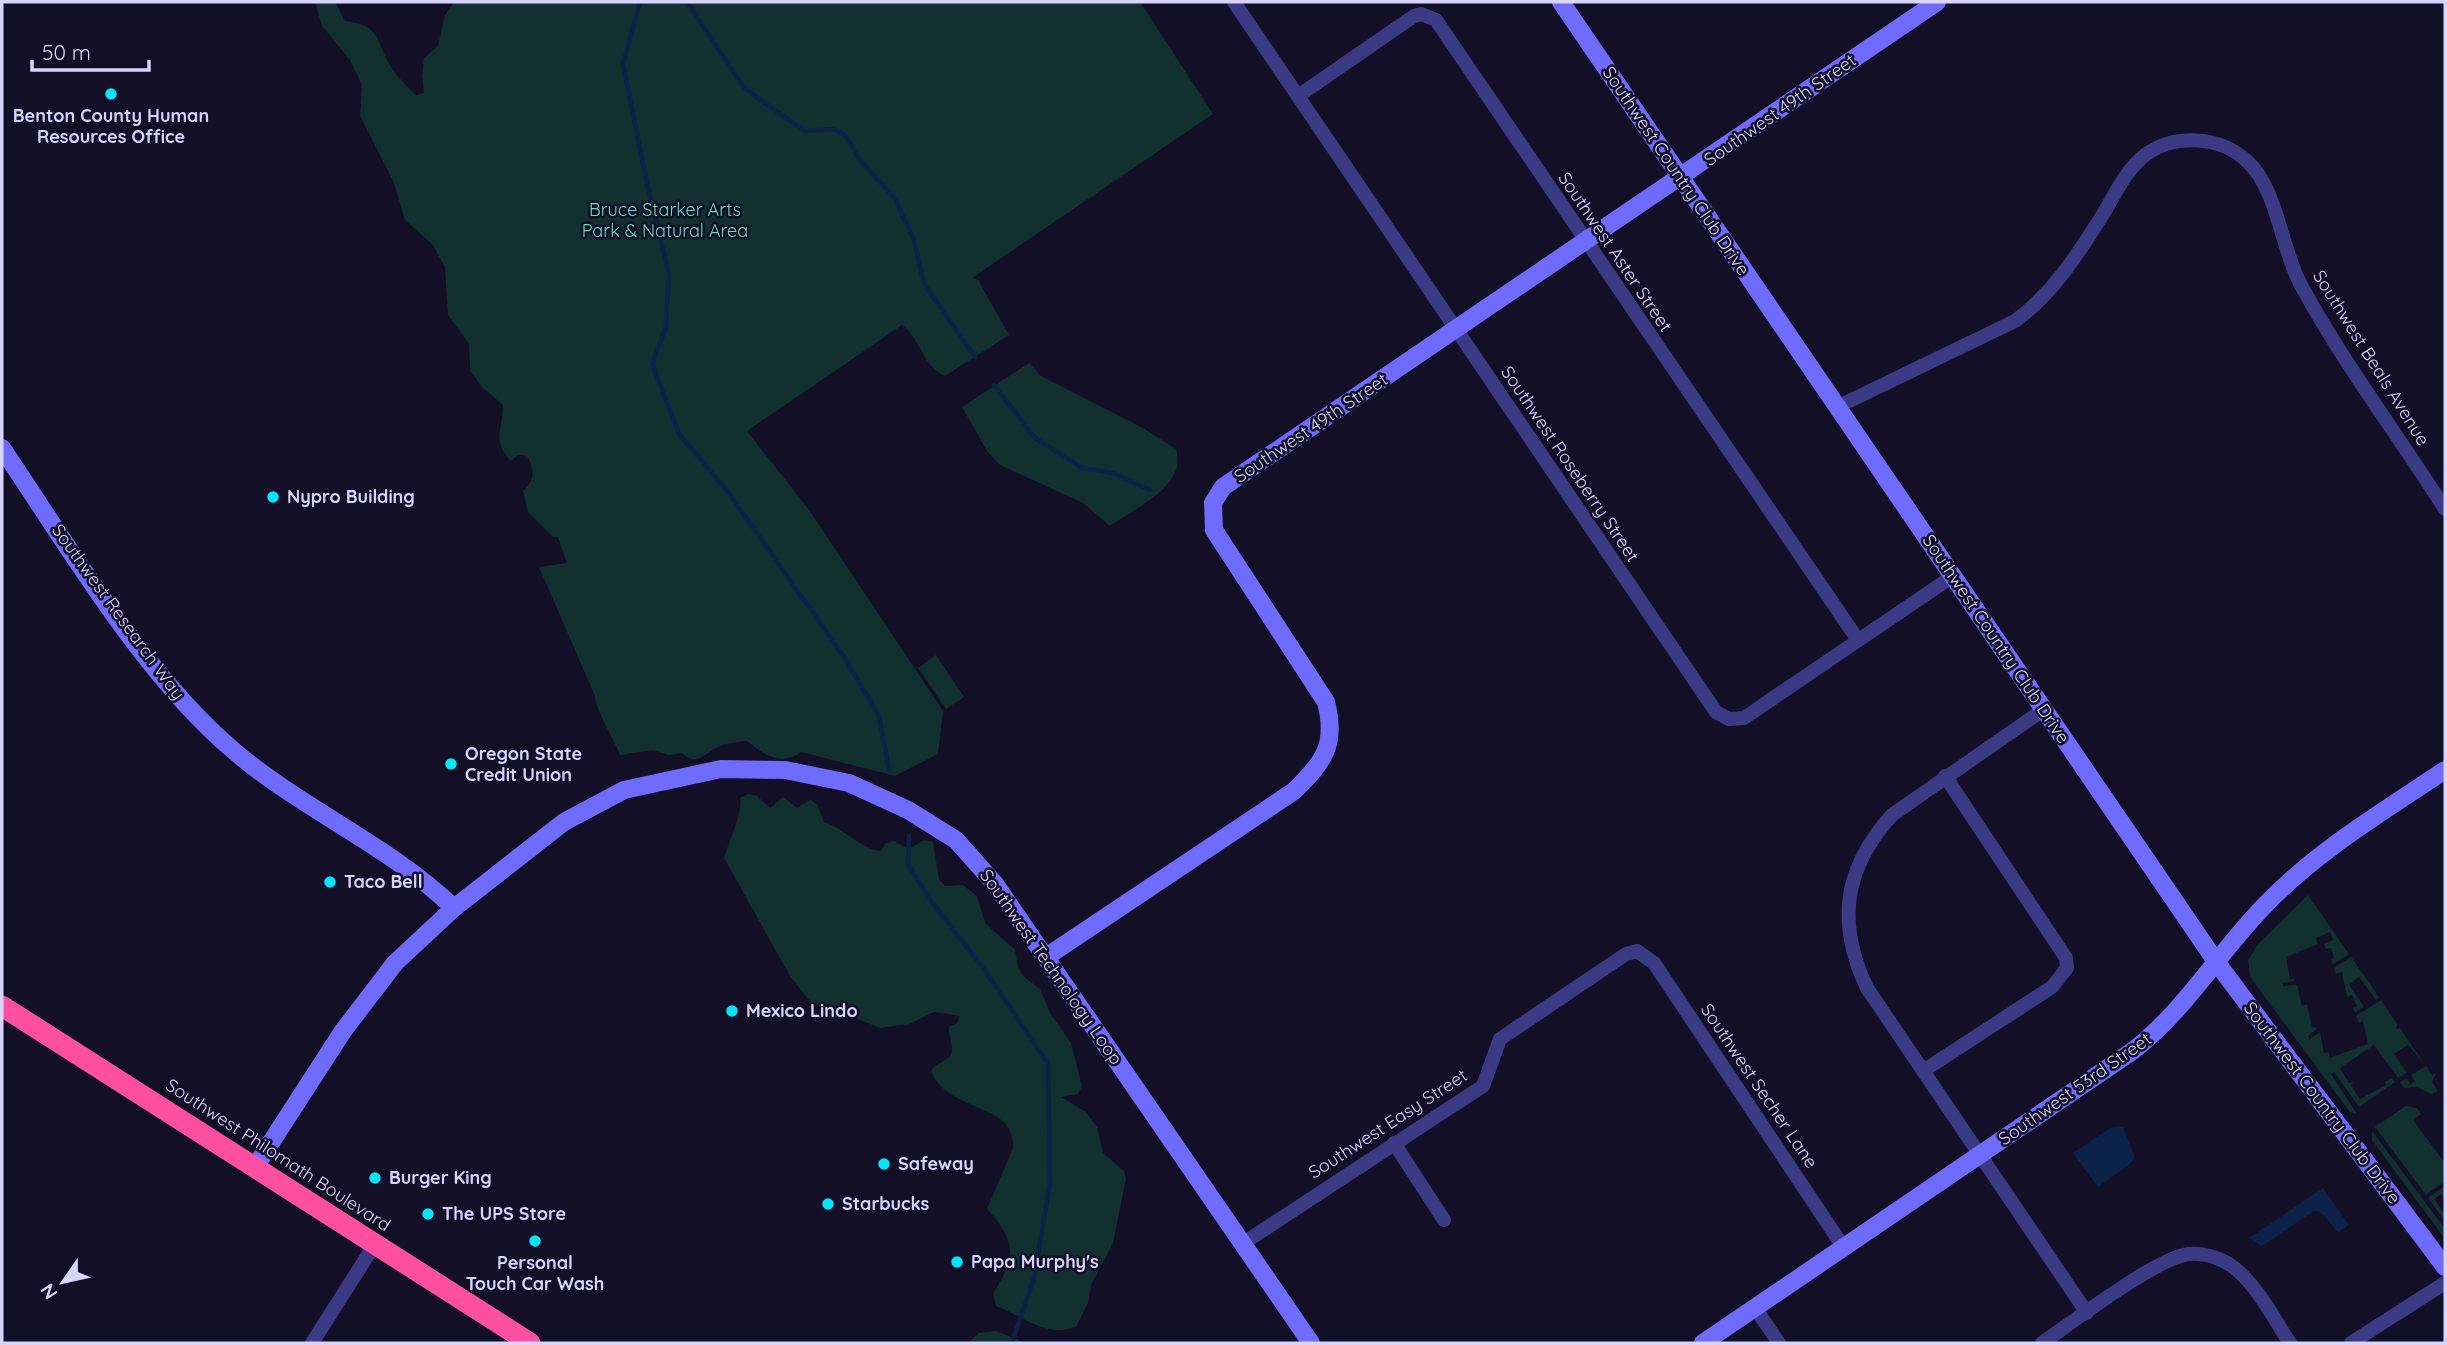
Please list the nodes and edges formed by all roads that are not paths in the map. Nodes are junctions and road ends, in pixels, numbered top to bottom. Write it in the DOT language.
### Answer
graph roads {
  1 [pos="1234,2"];
  2 [pos="1561,2"];
  3 [pos="1937,2"];
  4 [pos="1298,96"];
  5 [pos="1681,178"];
  6 [pos="1586,243"];
  7 [pos="1457,331"];
  8 [pos="1837,407"];
  9 [pos="2,448"];
  10 [pos="2445,509"];
  11 [pos="1953,576"];
  12 [pos="1858,640"];
  13 [pos="2043,710"];
  14 [pos="2445,769"];
  15 [pos="1945,776"];
  16 [pos="454,908"];
  17 [pos="1637,951"];
  18 [pos="1046,957"];
  19 [pos="2217,963"];
  20 [pos="2,1006"];
  21 [pos="1923,1071"];
  22 [pos="1394,1143"];
  23 [pos="1980,1156"];
  24 [pos="255,1167"];
  25 [pos="1444,1220"];
  26 [pos="375,1244"];
  27 [pos="1242,1244"];
  28 [pos="1844,1248"];
  29 [pos="2445,1267"];
  30 [pos="2445,1283"];
  31 [pos="1755,1308"];
  32 [pos="2087,1313"];
  33 [pos="312,1343"];
  34 [pos="530,1343"];
  35 [pos="1311,1343"];
  36 [pos="1703,1343"];
  37 [pos="1779,1343"];
  38 [pos="2042,1343"];
  39 [pos="2290,1343"];
  40 [pos="2351,1343"];
  1 -- 4 [label="street, Southwest Roseberry Street"];
  2 -- 5 [label="street, Southwest Country Club Drive"];
  3 -- 5 [label="street, Southwest 49th Street"];
  4 -- 6 [label="street, Southwest Aster Street"];
  4 -- 7 [label="street, Southwest Roseberry Street"];
  5 -- 6 [label="street, Southwest 49th Street"];
  5 -- 8 [label="street, Southwest Country Club Drive"];
  6 -- 7 [label="street, Southwest 49th Street"];
  6 -- 12 [label="street, Southwest Aster Street"];
  7 -- 12 [label="street, Southwest Roseberry Street"];
  7 -- 18 [label="street, Southwest 49th Street"];
  8 -- 10 [label="street, Southwest Beals Avenue"];
  8 -- 11 [label="street, Southwest Country Club Drive"];
  9 -- 16 [label="street, Southwest Research Way"];
  11 -- 12 [label="street, Southwest Roseberry Street"];
  11 -- 13 [label="street, Southwest Country Club Drive"];
  13 -- 15 [label="street"];
  13 -- 19 [label="street, Southwest Country Club Drive"];
  14 -- 19 [label="street, Southwest 53rd Street"];
  15 -- 21 [label="street"];
  15 -- 21 [label="street"];
  16 -- 18 [label="street, Southwest Technology Loop"];
  16 -- 24 [label="street, Southwest Technology Loop"];
  17 -- 22 [label="street, Southwest Easy Street"];
  17 -- 28 [label="street, Southwest Secher Lane"];
  18 -- 27 [label="street, Southwest Technology Loop"];
  19 -- 23 [label="street, Southwest 53rd Street"];
  19 -- 29 [label="street, Southwest Country Club Drive"];
  20 -- 24 [label="highway, Southwest Philomath Boulevard"];
  21 -- 23 [label="street"];
  22 -- 25 [label="street"];
  22 -- 27 [label="street, Southwest Easy Street"];
  23 -- 28 [label="street, Southwest 53rd Street"];
  23 -- 32 [label="street"];
  24 -- 26 [label="highway, Southwest Philomath Boulevard"];
  26 -- 33 [label="street"];
  26 -- 34 [label="highway, Southwest Philomath Boulevard"];
  27 -- 35 [label="street, Southwest Technology Loop"];
  28 -- 31 [label="street, Southwest 53rd Street"];
  30 -- 40 [label="street"];
  31 -- 36 [label="street, Southwest 53rd Street"];
  31 -- 37 [label="street"];
  32 -- 38 [label="street"];
  32 -- 39 [label="street"];
}
